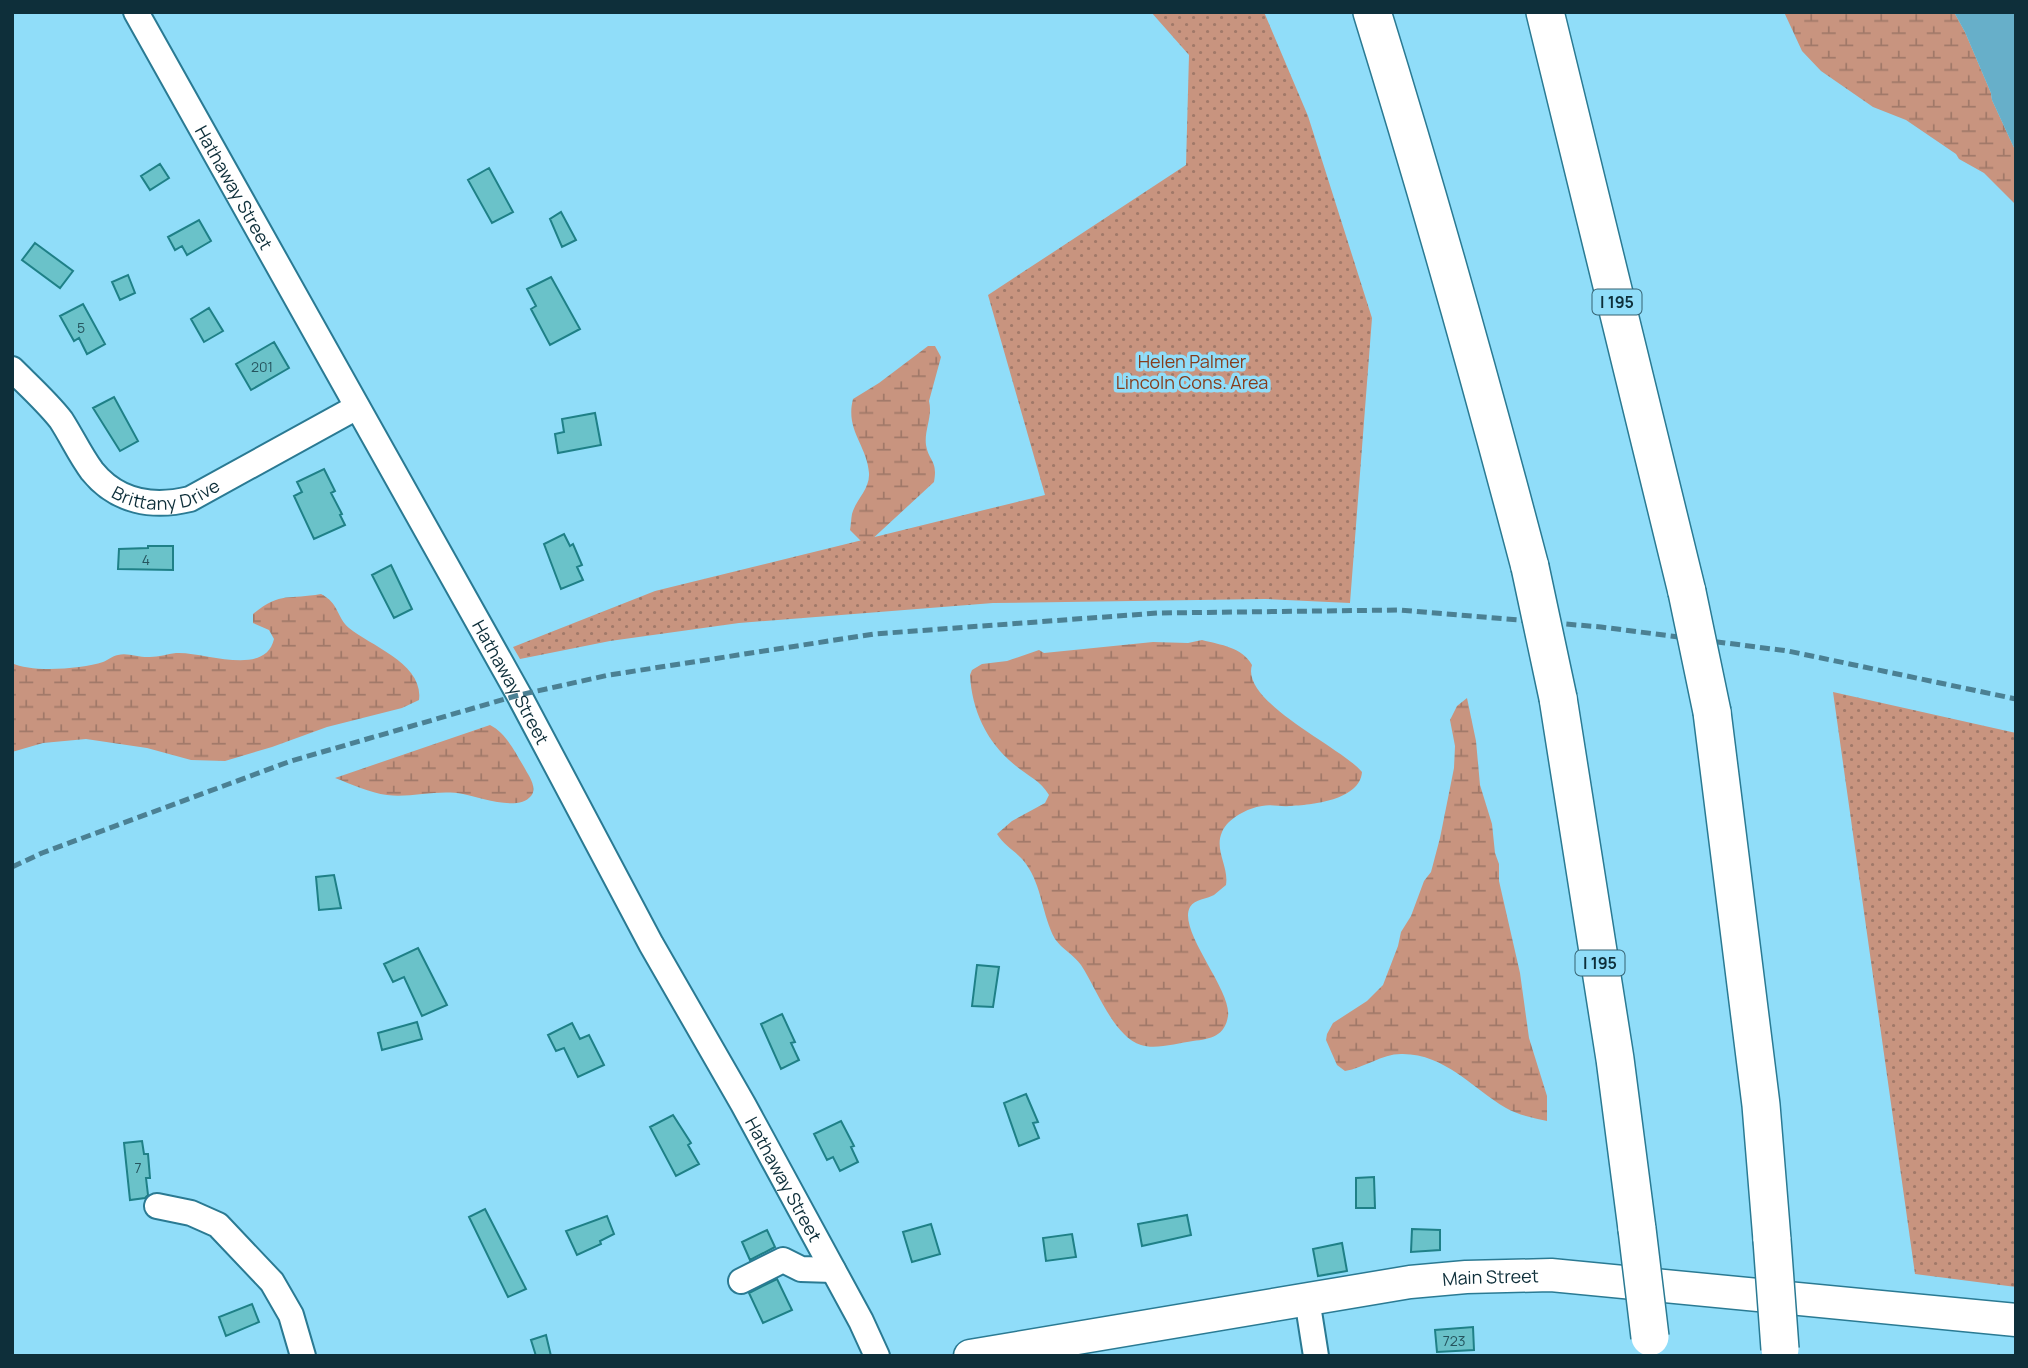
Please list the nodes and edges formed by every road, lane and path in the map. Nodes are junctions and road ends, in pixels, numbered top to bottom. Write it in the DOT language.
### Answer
graph roads {
  1 [pos="136,12"];
  2 [pos="1371,12"];
  3 [pos="1545,12"];
  4 [pos="12,369"];
  5 [pos="357,407"];
  6 [pos="157,1206"];
  7 [pos="833,1270"];
  8 [pos="741,1281"];
  9 [pos="1307,1299"];
  10 [pos="2016,1320"];
  11 [pos="1651,1346"];
  12 [pos="1781,1352"];
  13 [pos="303,1356"];
  14 [pos="877,1356"];
  15 [pos="970,1356"];
  16 [pos="1316,1356"];
  1 -- 5 [label="street, Hathaway Street"];
  2 -- 11 [label="highway, I 195, bridge"];
  3 -- 12 [label="highway, I 195, bridge"];
  4 -- 5 [label="street, Brittany Drive"];
  5 -- 7 [label="street, Hathaway Street"];
  6 -- 13 [label="street"];
  7 -- 8 [label="street"];
  7 -- 14 [label="street, Hathaway Street"];
  9 -- 10 [label="main road, Main Street"];
  9 -- 15 [label="main road, Main Street"];
  9 -- 16 [label="street"];
}
